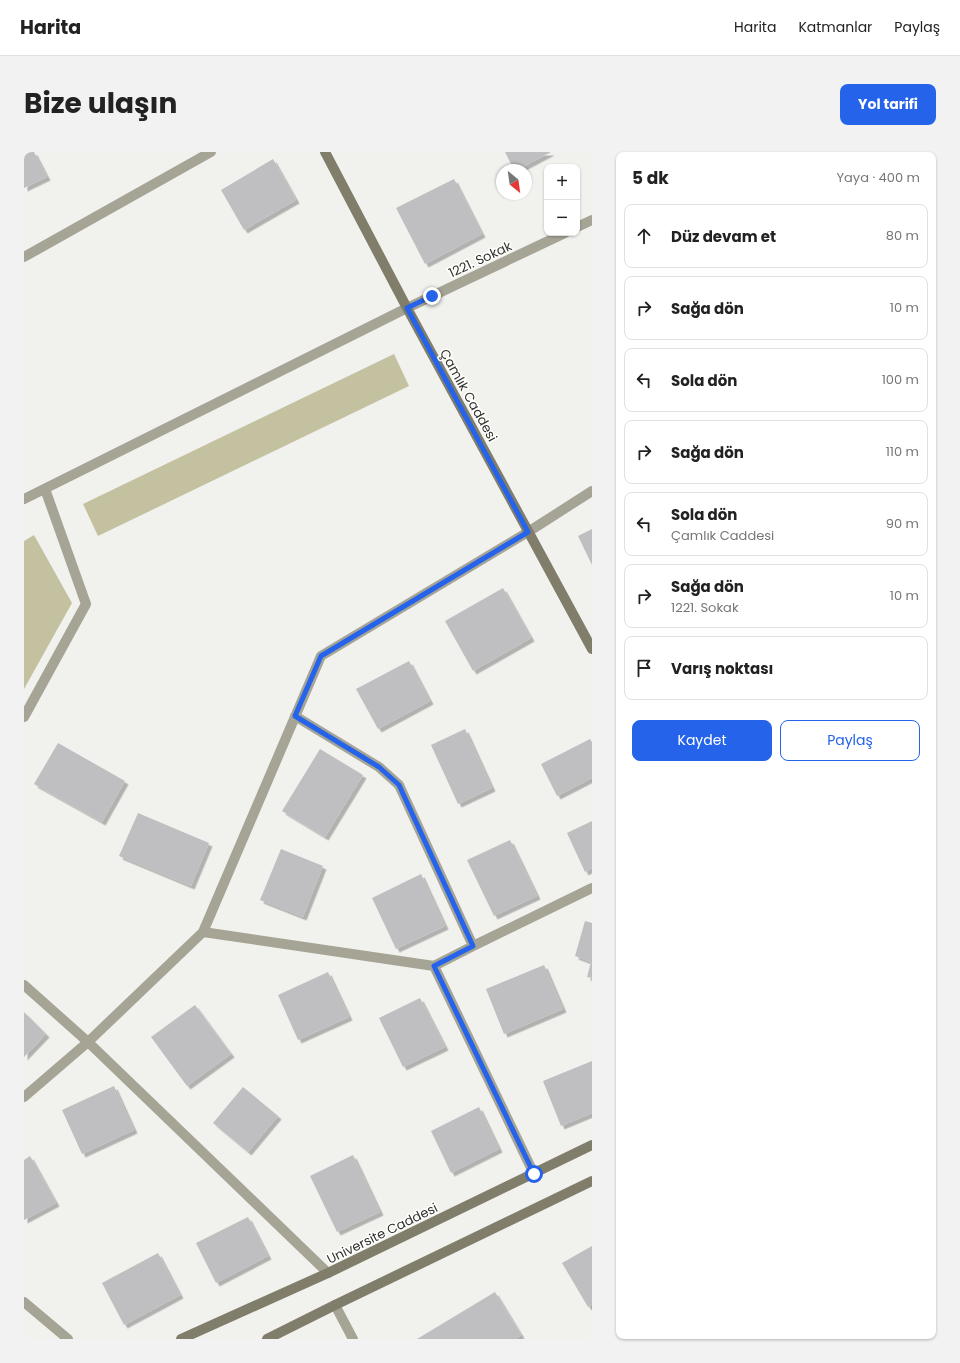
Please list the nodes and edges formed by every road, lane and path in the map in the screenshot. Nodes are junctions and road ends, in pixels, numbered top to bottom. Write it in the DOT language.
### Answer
graph roads {
  1 [pos="210,152"];
  2 [pos="325,152"];
  3 [pos="592,220"];
  4 [pos="580,226"];
  5 [pos="559,236"];
  6 [pos="24,257"];
  7 [pos="407,308"];
  8 [pos="45,489"];
  9 [pos="592,492"];
  10 [pos="24,499"];
  11 [pos="528,532"];
  12 [pos="592,649"];
  13 [pos="295,716"];
  14 [pos="24,717"];
  15 [pos="592,888"];
  16 [pos="203,932"];
  17 [pos="473,946"];
  18 [pos="434,966"];
  19 [pos="24,984"];
  20 [pos="88,1042"];
  21 [pos="24,1097"];
  22 [pos="592,1145"];
  23 [pos="534,1174"];
  24 [pos="592,1180"];
  25 [pos="328,1273"];
  26 [pos="24,1302"];
  27 [pos="334,1305"];
  28 [pos="68,1339"];
  29 [pos="181,1339"];
  30 [pos="267,1339"];
  31 [pos="353,1339"];
  1 -- 6 [label="street"];
  2 -- 7 [label="street, Çamlık Caddesi"];
  3 -- 4 [label="street"];
  5 -- 7 [label="street, 1221. Sokak"];
  7 -- 8 [label="street, 1221. Sokak"];
  7 -- 11 [label="street, Çamlık Caddesi"];
  8 -- 10 [label="street, 1221. Sokak"];
  8 -- 14 [label="street"];
  9 -- 11 [label="street"];
  11 -- 12 [label="street, Çamlık Caddesi"];
  11 -- 13 [label="street"];
  13 -- 16 [label="street"];
  13 -- 17 [label="street"];
  15 -- 17 [label="street"];
  16 -- 18 [label="street"];
  16 -- 20 [label="street"];
  17 -- 18 [label="street"];
  18 -- 23 [label="street"];
  19 -- 20 [label="street"];
  20 -- 21 [label="street"];
  20 -- 25 [label="street"];
  22 -- 23 [label="street, Universite Caddesi"];
  23 -- 25 [label="street, Universite Caddesi"];
  24 -- 27 [label="street"];
  25 -- 29 [label="street, Universite Caddesi"];
  26 -- 28 [label="street"];
  27 -- 30 [label="street"];
  27 -- 31 [label="street"];
}
